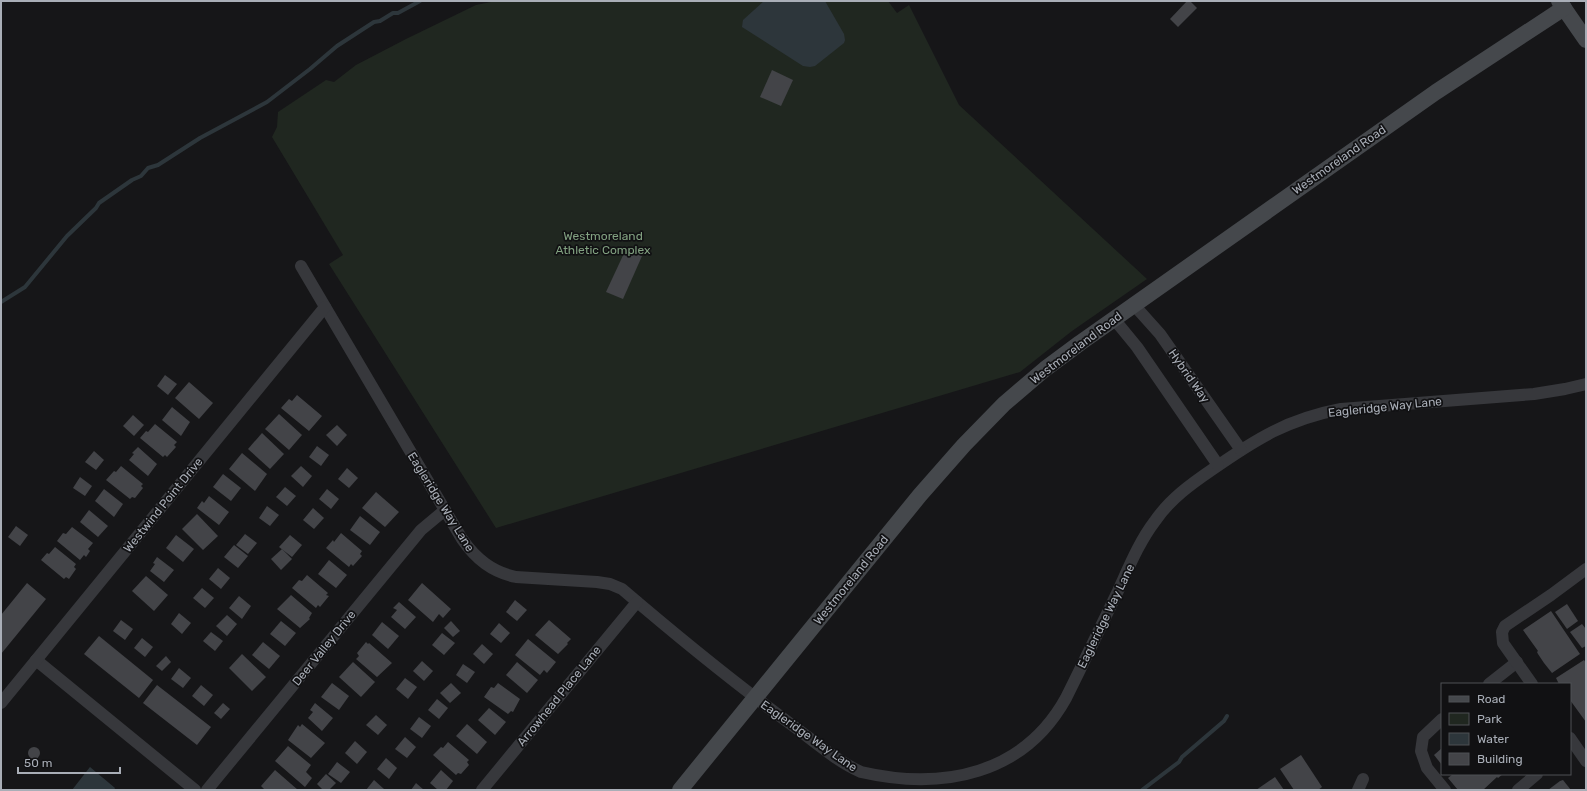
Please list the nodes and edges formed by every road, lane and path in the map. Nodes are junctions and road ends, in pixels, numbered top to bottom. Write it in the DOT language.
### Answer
graph roads {
  1 [pos="1565,3"];
  2 [pos="1586,40"];
  3 [pos="301,266"];
  4 [pos="1134,305"];
  5 [pos="325,307"];
  6 [pos="1114,319"];
  7 [pos="1586,384"];
  8 [pos="1240,450"];
  9 [pos="1218,465"];
  10 [pos="445,510"];
  11 [pos="1586,569"];
  12 [pos="637,602"];
  13 [pos="36,660"];
  14 [pos="1517,662"];
  15 [pos="1490,683"];
  16 [pos="1531,683"];
  17 [pos="755,698"];
  18 [pos="1,703"];
  19 [pos="1441,720"];
  20 [pos="1571,743"];
  21 [pos="1586,761"];
  22 [pos="1536,775"];
  23 [pos="901,787"];
  24 [pos="195,790"];
  25 [pos="207,790"];
  26 [pos="482,790"];
  27 [pos="680,790"];
  28 [pos="1446,790"];
  29 [pos="1518,790"];
  1 -- 2 [label="street"];
  1 -- 4 [label="street, Westmoreland Road"];
  3 -- 5 [label="street, Eagleridge Way Lane"];
  4 -- 6 [label="street, Westmoreland Road"];
  4 -- 8 [label="street, Hybrid Way"];
  5 -- 10 [label="street, Eagleridge Way Lane"];
  5 -- 13 [label="street, Westwind Point Drive"];
  6 -- 9 [label="street"];
  6 -- 17 [label="street, Westmoreland Road"];
  7 -- 8 [label="street, Eagleridge Way Lane"];
  8 -- 9 [label="street, Eagleridge Way Lane"];
  9 -- 23 [label="street, Eagleridge Way Lane"];
  10 -- 12 [label="street, Eagleridge Way Lane"];
  10 -- 25 [label="street, Deer Valley Drive"];
  11 -- 14 [label="street"];
  12 -- 17 [label="street, Eagleridge Way Lane"];
  12 -- 26 [label="street, Arrowhead Place Lane"];
  13 -- 18 [label="street, Westwind Point Drive"];
  13 -- 24 [label="street"];
  14 -- 15 [label="street"];
  14 -- 16 [label="street"];
  17 -- 23 [label="street, Eagleridge Way Lane"];
  17 -- 27 [label="street, Westmoreland Road"];
  19 -- 28 [label="street"];
  20 -- 21 [label="street"];
  22 -- 29 [label="street"];
}
